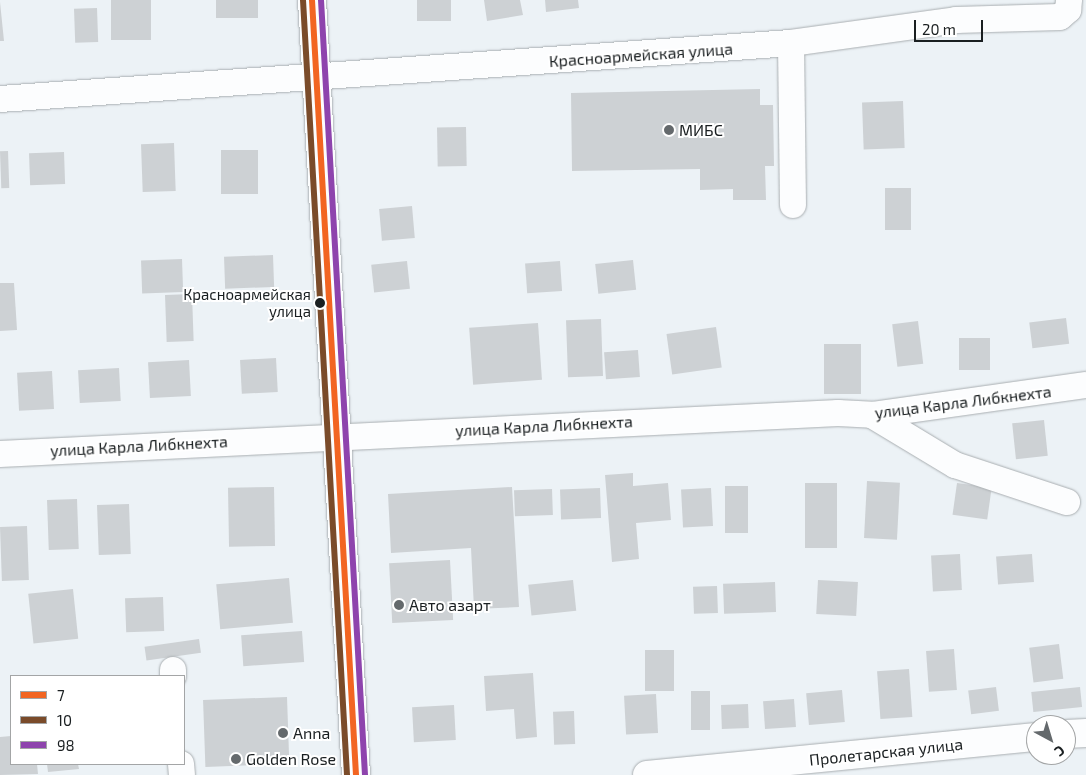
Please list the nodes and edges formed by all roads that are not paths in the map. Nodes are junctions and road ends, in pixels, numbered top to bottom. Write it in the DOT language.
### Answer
graph roads {
  1 [pos="312,0"];
  2 [pos="1069,5"];
  3 [pos="791,43"];
  4 [pos="316,78"];
  5 [pos="0,99"];
  6 [pos="793,205"];
  7 [pos="1086,385"];
  8 [pos="872,415"];
  9 [pos="335,435"];
  10 [pos="0,454"];
  11 [pos="1067,502"];
  12 [pos="1026,738"];
  13 [pos="356,775"];
  14 [pos="647,775"];
  1 -- 4 [label="main road"];
  2 -- 3 [label="street, Красноармейская улица"];
  3 -- 4 [label="street, Красноармейская улица"];
  3 -- 6 [label="street"];
  4 -- 5 [label="street, Красноармейская улица"];
  4 -- 9 [label="main road"];
  7 -- 8 [label="street, улица Карла Либкнехта"];
  8 -- 9 [label="street, улица Карла Либкнехта"];
  8 -- 11 [label="street"];
  9 -- 10 [label="street, улица Карла Либкнехта"];
  9 -- 13 [label="main road"];
  12 -- 14 [label="main road, Пролетарская улица"];
}
